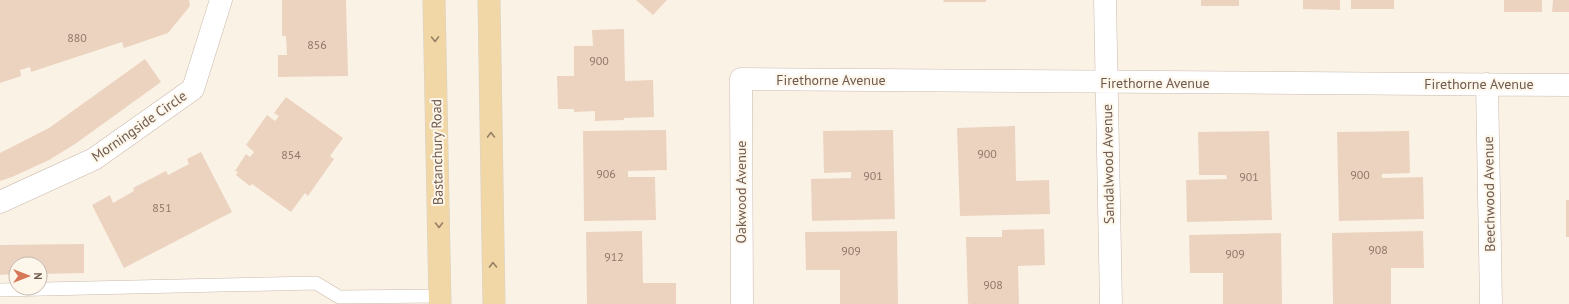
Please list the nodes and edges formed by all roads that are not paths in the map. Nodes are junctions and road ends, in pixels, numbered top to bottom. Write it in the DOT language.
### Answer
graph roads {
  1 [pos="221,0"];
  2 [pos="434,0"];
  3 [pos="489,0"];
  4 [pos="1105,0"];
  5 [pos="741,80"];
  6 [pos="1106,82"];
  7 [pos="1487,84"];
  8 [pos="1569,85"];
  9 [pos="0,202"];
  10 [pos="0,290"];
  11 [pos="339,300"];
  12 [pos="440,300"];
  13 [pos="494,304"];
  14 [pos="742,304"];
  15 [pos="1111,304"];
  16 [pos="1491,304"];
  1 -- 9 [label="street, Morningside Circle"];
  2 -- 12 [label="main road, Bastanchury Road, one-way"];
  13 -- 3 [label="main road, one-way"];
  4 -- 6 [label="street, Sandalwood Avenue"];
  5 -- 6 [label="street, Firethorne Avenue"];
  5 -- 14 [label="street, Oakwood Avenue"];
  6 -- 7 [label="street, Firethorne Avenue"];
  6 -- 15 [label="street, Sandalwood Avenue"];
  7 -- 8 [label="street, Firethorne Avenue"];
  7 -- 16 [label="street, Beechwood Avenue"];
  10 -- 11 [label="lane"];
  11 -- 12 [label="lane"];
}
